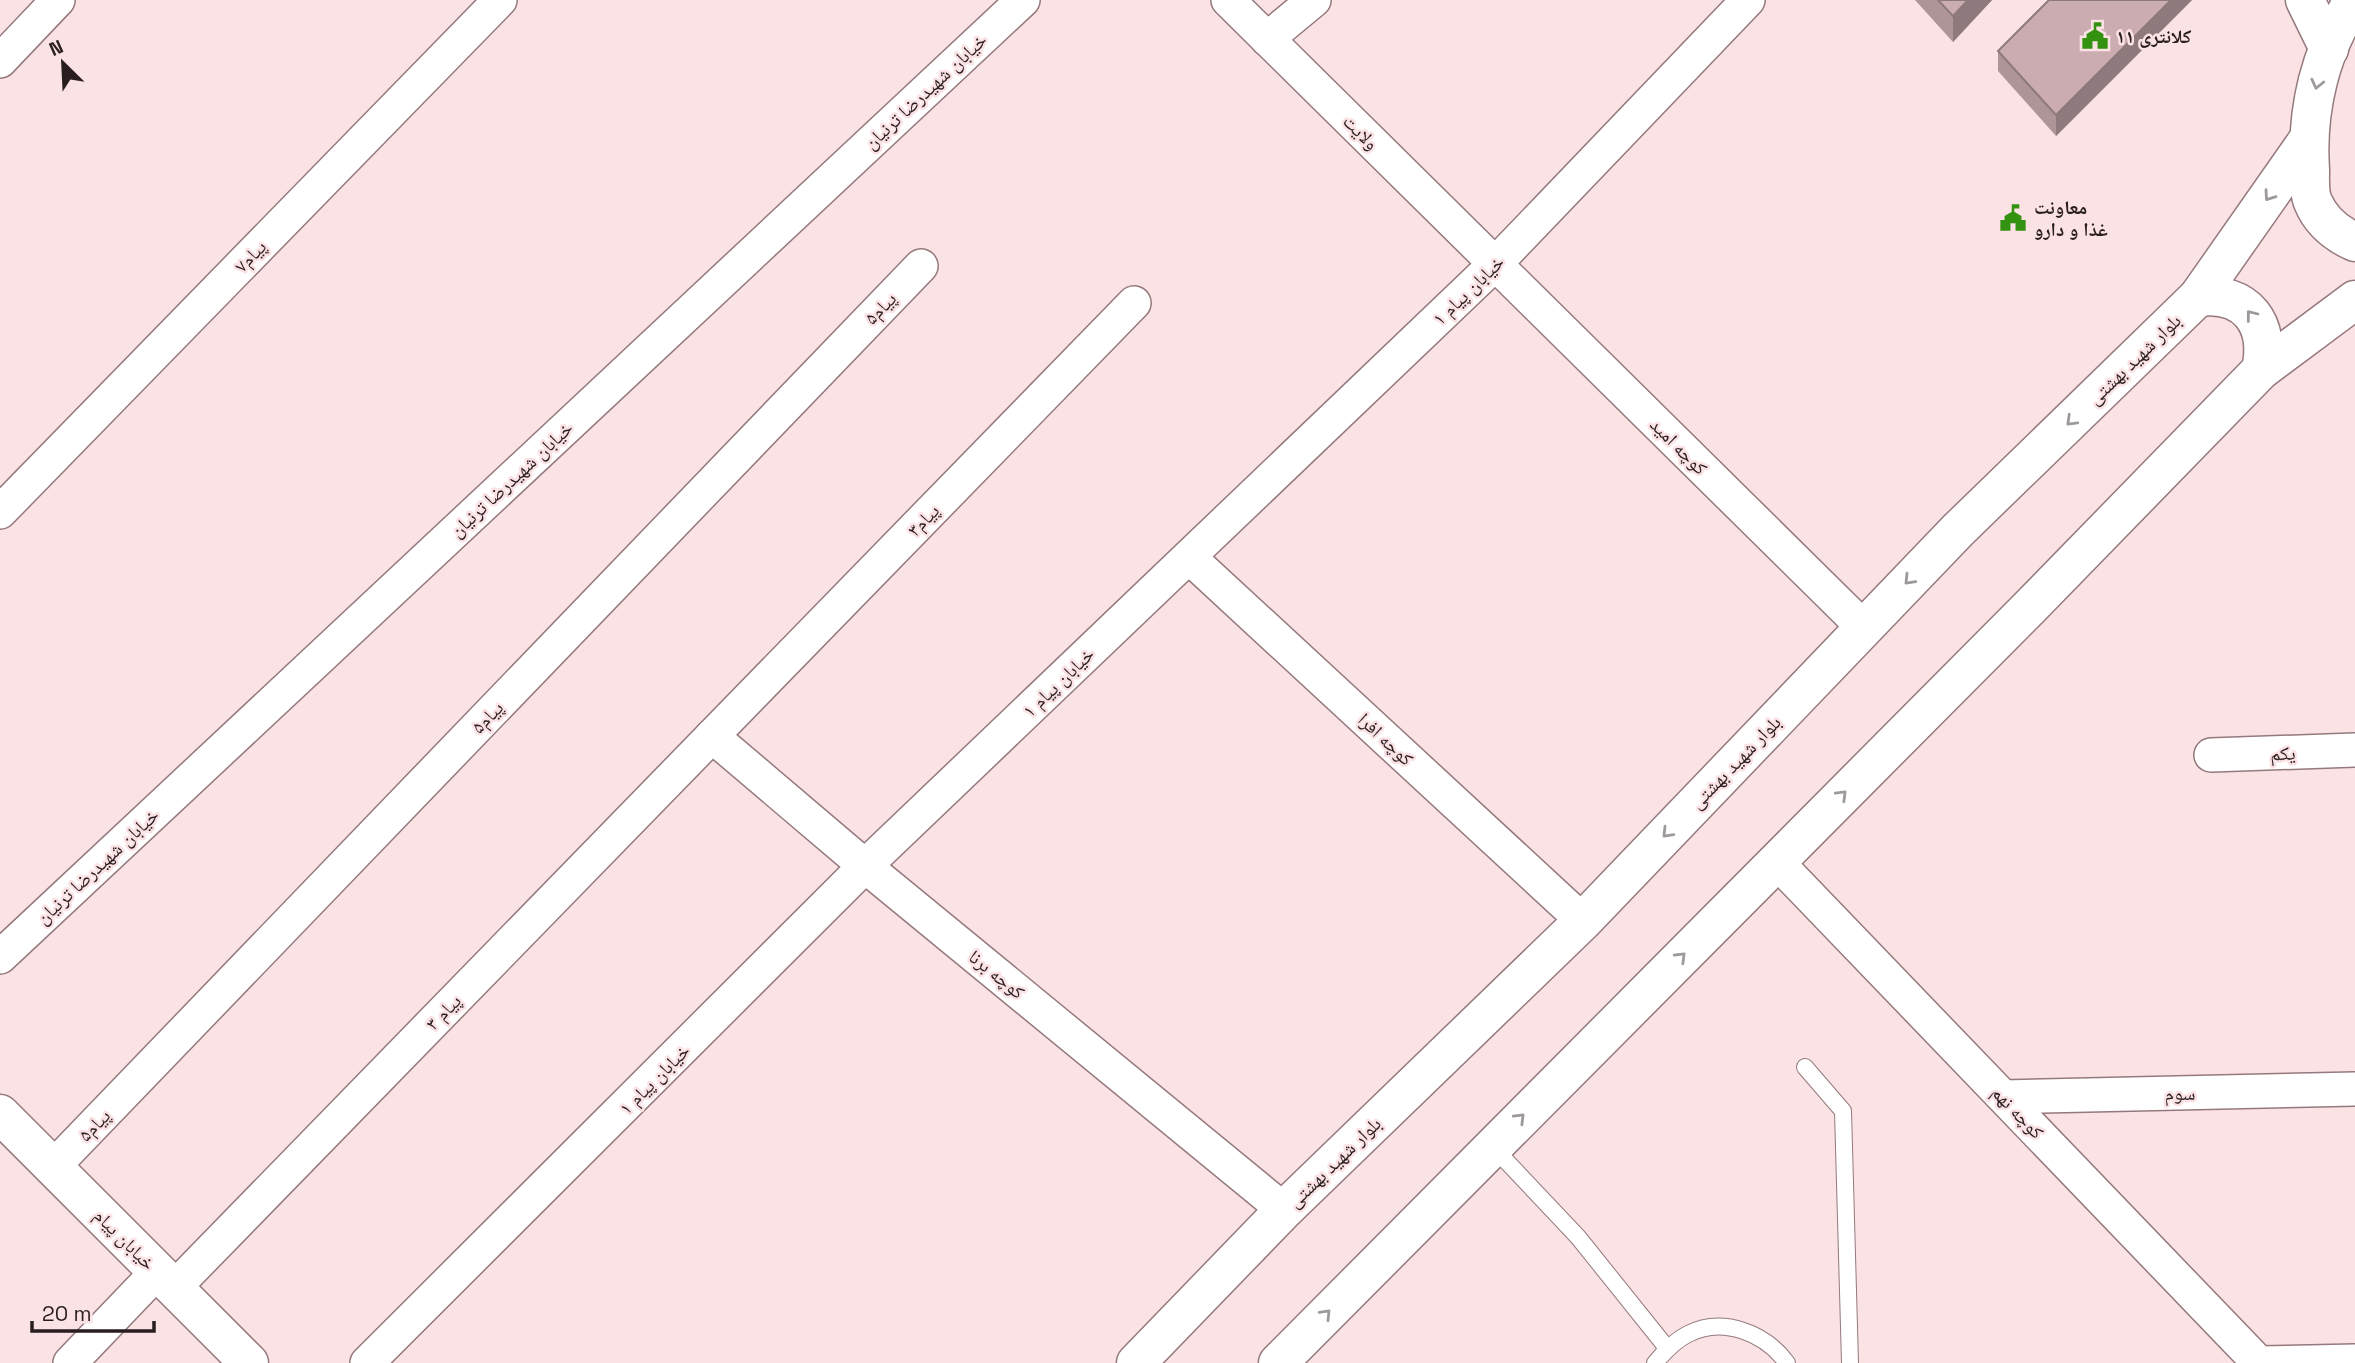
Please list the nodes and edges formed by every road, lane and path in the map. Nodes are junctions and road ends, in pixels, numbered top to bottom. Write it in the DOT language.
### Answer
graph roads {
  1 [pos="58,0"];
  2 [pos="500,0"];
  3 [pos="1023,0"];
  4 [pos="1228,0"];
  5 [pos="1314,0"];
  6 [pos="1748,0"];
  7 [pos="2305,0"];
  8 [pos="2354,0"];
  9 [pos="1267,39"];
  10 [pos="2329,49"];
  11 [pos="0,61"];
  12 [pos="2308,140"];
  13 [pos="2355,242"];
  14 [pos="1495,264"];
  15 [pos="921,266"];
  16 [pos="2198,297"];
  17 [pos="2355,300"];
  18 [pos="1134,303"];
  19 [pos="2261,370"];
  20 [pos="0,512"];
  21 [pos="1189,557"];
  22 [pos="1863,627"];
  23 [pos="712,737"];
  24 [pos="2355,750"];
  25 [pos="2211,755"];
  26 [pos="1776,862"];
  27 [pos="865,866"];
  28 [pos="1583,921"];
  29 [pos="0,957"];
  30 [pos="1805,1067"];
  31 [pos="2355,1089"];
  32 [pos="2004,1097"];
  33 [pos="0,1114"];
  34 [pos="1492,1146"];
  35 [pos="53,1167"];
  36 [pos="1284,1210"];
  37 [pos="166,1280"];
  38 [pos="1667,1348"];
  39 [pos="2355,1361"];
  40 [pos="70,1363"];
  41 [pos="249,1363"];
  42 [pos="367,1363"];
  43 [pos="1136,1363"];
  44 [pos="1278,1363"];
  45 [pos="1655,1363"];
  46 [pos="1787,1363"];
  47 [pos="1850,1363"];
  48 [pos="2259,1363"];
  1 -- 11 [label="street"];
  2 -- 20 [label="street, پیام۷"];
  3 -- 29 [label="street, خیابان شهیدرضا ترنیان"];
  4 -- 9 [label="street, ولایت"];
  5 -- 9 [label="street"];
  6 -- 14 [label="street, خیابان پیام ۱"];
  7 -- 10 [label="main road"];
  8 -- 10 [label="main road"];
  9 -- 14 [label="street, ولایت"];
  10 -- 12 [label="main road, one-way"];
  12 -- 13 [label="main road"];
  12 -- 16 [label="main road, بلوار شهید بهشتی, one-way"];
  14 -- 21 [label="street, خیابان پیام ۱"];
  14 -- 22 [label="street, کوچه امید"];
  15 -- 35 [label="street, پیام۵"];
  19 -- 16 [label="main road, one-way"];
  16 -- 22 [label="main road, بلوار شهید بهشتی, one-way"];
  17 -- 19 [label="main road"];
  18 -- 23 [label="street, پیام۳"];
  26 -- 19 [label="main road, one-way"];
  21 -- 27 [label="street, خیابان پیام ۱"];
  21 -- 28 [label="street, کوچه افرا"];
  22 -- 28 [label="main road, بلوار شهید بهشتی, one-way"];
  23 -- 27 [label="street, کوچه برنا"];
  23 -- 37 [label="street, پیام ۳"];
  24 -- 25 [label="street, یکم"];
  26 -- 32 [label="street, کوچه نهم"];
  34 -- 26 [label="main road, one-way"];
  27 -- 36 [label="street, کوچه برنا"];
  27 -- 42 [label="street, خیابان پیام ۱"];
  28 -- 36 [label="main road, بلوار شهید بهشتی"];
  30 -- 47 [label="lane"];
  31 -- 32 [label="street, سوم"];
  32 -- 48 [label="street, کوچه نهم"];
  33 -- 35 [label="main road, خیابان پیام"];
  34 -- 38 [label="lane"];
  44 -- 34 [label="main road, one-way"];
  35 -- 37 [label="main road, خیابان پیام"];
  36 -- 43 [label="main road, بلوار شهید بهشتی"];
  37 -- 40 [label="street, پیام ۳"];
  37 -- 41 [label="main road, خیابان پیام"];
  38 -- 45 [label="lane"];
  38 -- 46 [label="lane"];
  39 -- 48 [label="street"];
}
